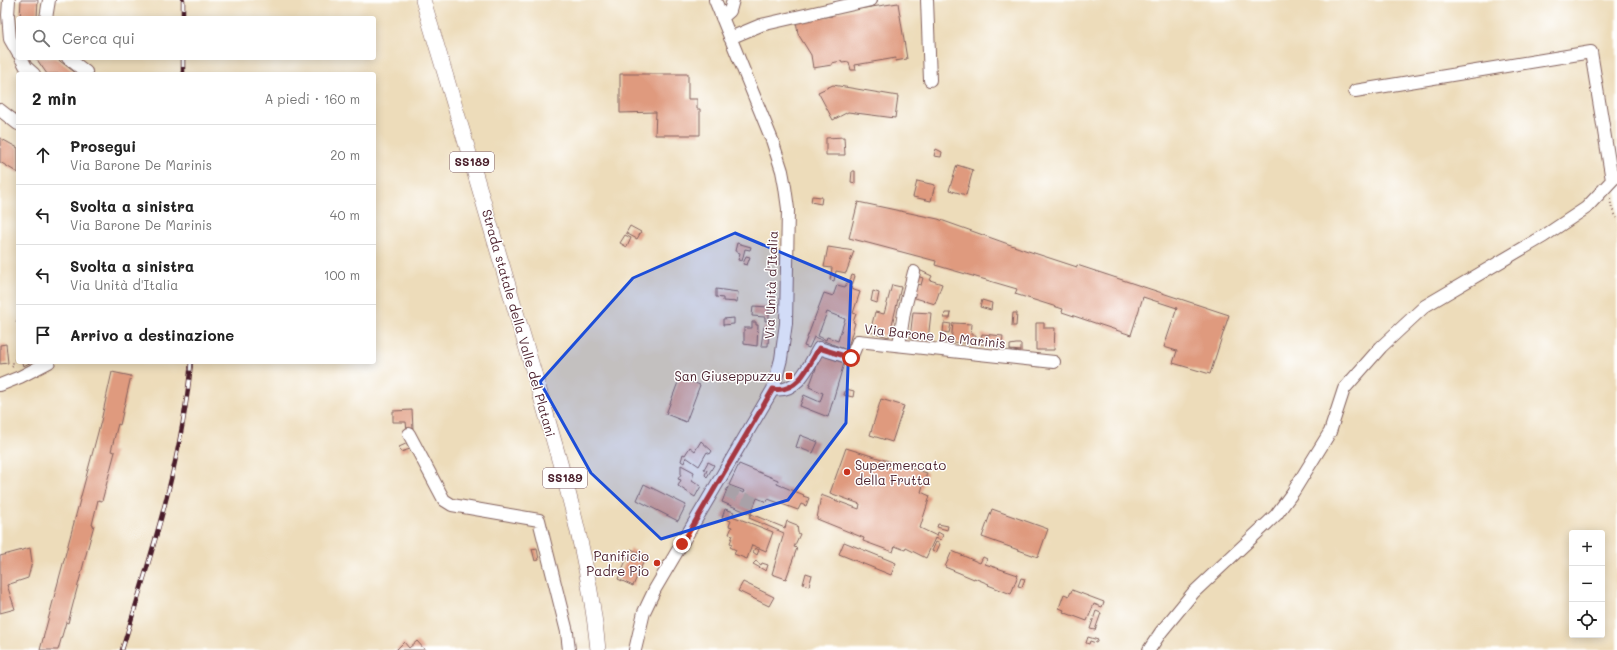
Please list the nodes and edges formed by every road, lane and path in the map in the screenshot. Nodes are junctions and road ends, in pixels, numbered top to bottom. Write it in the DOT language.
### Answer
graph roads {
  1 [pos="10,0"];
  2 [pos="49,0"];
  3 [pos="715,0"];
  4 [pos="733,0"];
  5 [pos="872,0"];
  6 [pos="927,0"];
  7 [pos="425,7"];
  8 [pos="46,16"];
  9 [pos="722,18"];
  10 [pos="730,38"];
  11 [pos="16,50"];
  12 [pos="22,60"];
  13 [pos="71,60"];
  14 [pos="32,72"];
  15 [pos="86,72"];
  16 [pos="930,80"];
  17 [pos="1355,91"];
  18 [pos="0,110"];
  19 [pos="16,122"];
  20 [pos="1612,180"];
  21 [pos="1617,218"];
  22 [pos="914,272"];
  23 [pos="899,345"];
  24 [pos="16,359"];
  25 [pos="1054,362"];
  26 [pos="45,364"];
  27 [pos="7,369"];
  28 [pos="0,385"];
  29 [pos="773,389"];
  30 [pos="409,434"];
  31 [pos="569,650"];
  32 [pos="598,650"];
  33 [pos="636,650"];
  34 [pos="1149,650"];
  1 -- 11 [label="street"];
  2 -- 8 [label="street"];
  3 -- 9 [label="street, Via Unità d'Italia"];
  4 -- 9 [label="street"];
  5 -- 10 [label="street"];
  6 -- 16 [label="street"];
  7 -- 32 [label="main road, Strada statale della Valle del Platani / SS189"];
  9 -- 10 [label="street, Via Unità d'Italia"];
  10 -- 29 [label="street, Via Unità d'Italia"];
  12 -- 14 [label="street"];
  13 -- 15 [label="street"];
  17 -- 20 [label="street"];
  18 -- 19 [label="street"];
  20 -- 21 [label="path"];
  20 -- 34 [label="street"];
  22 -- 23 [label="street"];
  23 -- 25 [label="street, Via Barone De Marinis"];
  23 -- 29 [label="street, Via Barone De Marinis"];
  24 -- 27 [label="path"];
  26 -- 28 [label="street"];
  29 -- 33 [label="street, Via Unità d'Italia"];
  30 -- 31 [label="street"];
}
